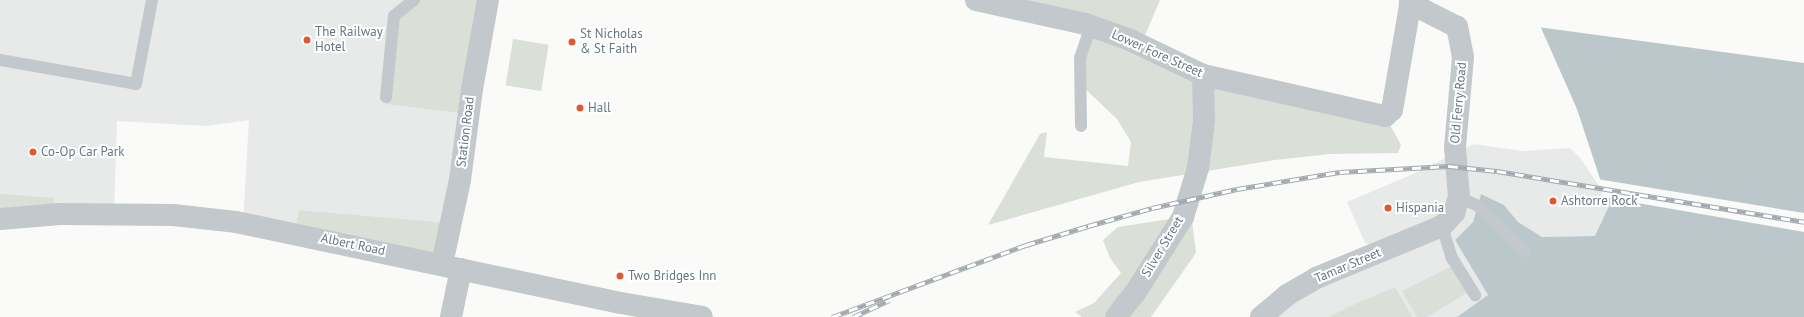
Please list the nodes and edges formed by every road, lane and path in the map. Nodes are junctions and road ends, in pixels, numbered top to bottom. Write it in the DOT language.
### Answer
graph roads {
  1 [pos="152,0"];
  2 [pos="414,0"];
  3 [pos="485,0"];
  4 [pos="976,0"];
  5 [pos="1411,2"];
  6 [pos="1091,26"];
  7 [pos="0,60"];
  8 [pos="1203,75"];
  9 [pos="386,97"];
  10 [pos="1385,116"];
  11 [pos="1081,126"];
  12 [pos="1459,197"];
  13 [pos="0,219"];
  14 [pos="1442,226"];
  15 [pos="1526,252"];
  16 [pos="452,266"];
  17 [pos="1475,295"];
  18 [pos="622,310"];
  19 [pos="451,317"];
  20 [pos="702,317"];
  21 [pos="1116,317"];
  22 [pos="1260,317"];
  1 -- 7 [label="lane"];
  2 -- 9 [label="lane"];
  3 -- 16 [label="street, Station Road"];
  4 -- 6 [label="street, Lower Fore Street"];
  5 -- 10 [label="street, Old Ferry Road"];
  5 -- 12 [label="street, Old Ferry Road"];
  6 -- 8 [label="street, Lower Fore Street"];
  6 -- 11 [label="lane"];
  8 -- 10 [label="street, Lower Fore Street"];
  8 -- 21 [label="street, Silver Street"];
  12 -- 14 [label="street, Old Ferry Road"];
  12 -- 15 [label="lane"];
  13 -- 16 [label="street, Albert Road"];
  14 -- 17 [label="lane"];
  14 -- 22 [label="street, Tamar Street"];
  16 -- 18 [label="street, Albert Road"];
  16 -- 19 [label="street, Station Road"];
  18 -- 20 [label="street, Albert Road"];
}
